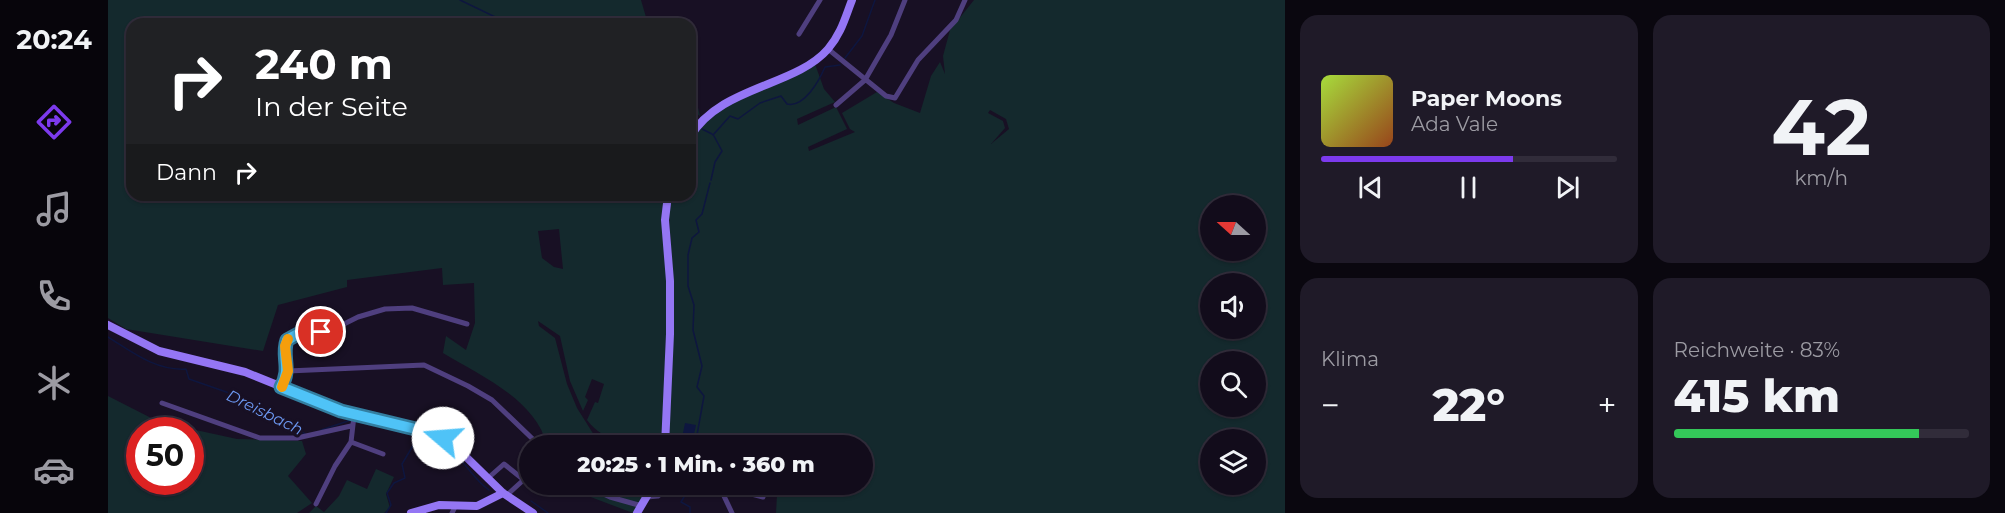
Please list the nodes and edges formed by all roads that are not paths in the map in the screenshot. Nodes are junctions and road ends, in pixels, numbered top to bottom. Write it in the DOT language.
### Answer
graph roads {
  1 [pos="820,0"];
  2 [pos="852,0"];
  3 [pos="905,0"];
  4 [pos="965,0"];
  5 [pos="799,34"];
  6 [pos="828,49"];
  7 [pos="865,80"];
  8 [pos="836,105"];
  9 [pos="696,129"];
  10 [pos="667,201"];
  11 [pos="466,324"];
  12 [pos="108,326"];
  13 [pos="288,371"];
  14 [pos="281,387"];
  15 [pos="162,403"];
  16 [pos="353,421"];
  17 [pos="529,435"];
  18 [pos="665,435"];
  19 [pos="351,442"];
  20 [pos="383,454"];
  21 [pos="519,476"];
  22 [pos="487,479"];
  23 [pos="519,484"];
  24 [pos="505,494"];
  25 [pos="606,495"];
  26 [pos="659,495"];
  27 [pos="723,495"];
  28 [pos="758,495"];
  29 [pos="763,496"];
  30 [pos="647,497"];
  31 [pos="316,504"];
  32 [pos="639,509"];
  33 [pos="453,510"];
  34 [pos="479,510"];
  35 [pos="411,513"];
  36 [pos="533,513"];
  37 [pos="732,513"];
  1 -- 5 [label="street"];
  2 -- 6 [label="main road"];
  3 -- 7 [label="street"];
  4 -- 7 [label="street"];
  6 -- 7 [label="street"];
  6 -- 9 [label="main road"];
  7 -- 8 [label="street"];
  10 -- 18 [label="main road"];
  11 -- 13 [label="street"];
  12 -- 14 [label="main road"];
  13 -- 14 [label="street"];
  13 -- 17 [label="street"];
  14 -- 16 [label="main road"];
  15 -- 16 [label="street"];
  16 -- 19 [label="street"];
  16 -- 22 [label="main road"];
  19 -- 20 [label="street"];
  19 -- 31 [label="street"];
  21 -- 22 [label="street"];
  22 -- 24 [label="main road"];
  23 -- 24 [label="street"];
  24 -- 34 [label="main road"];
  24 -- 36 [label="main road"];
  25 -- 32 [label="street"];
  26 -- 30 [label="street"];
  27 -- 37 [label="street"];
  28 -- 29 [label="street"];
  30 -- 32 [label="main road"];
  33 -- 34 [label="main road"];
  33 -- 35 [label="main road"];
}
